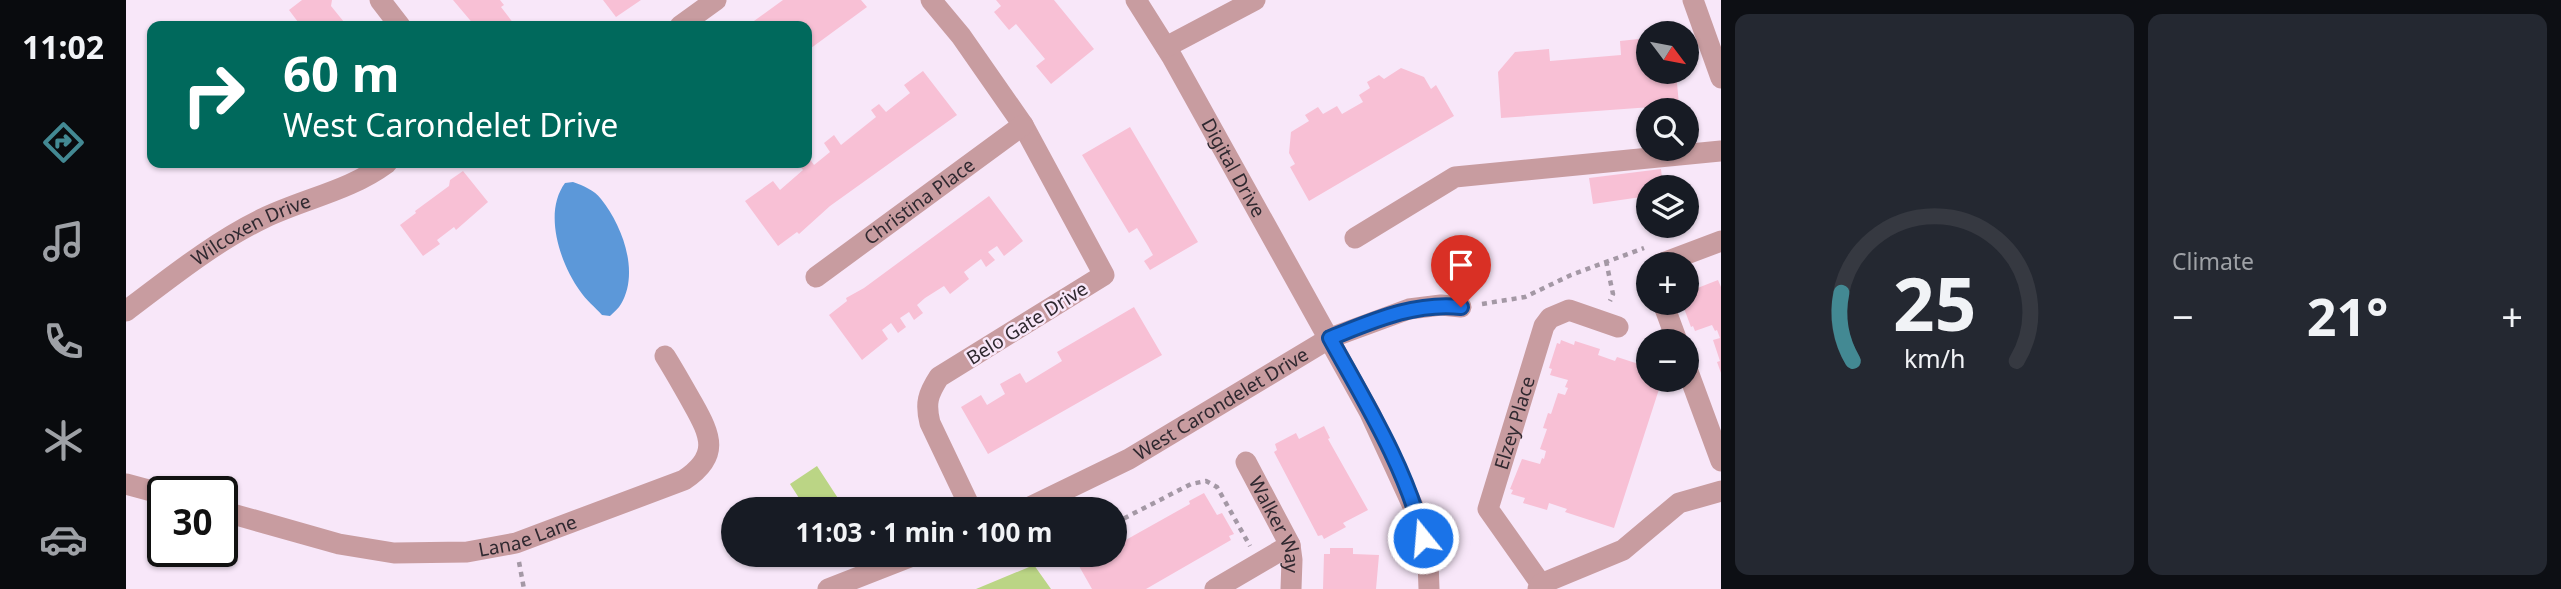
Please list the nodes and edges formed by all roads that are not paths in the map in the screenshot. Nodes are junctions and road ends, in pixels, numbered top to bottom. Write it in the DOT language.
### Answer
graph roads {
  1 [pos="380,0"];
  2 [pos="716,0"];
  3 [pos="931,0"];
  4 [pos="1136,0"];
  5 [pos="1255,0"];
  6 [pos="1693,0"];
  7 [pos="396,21"];
  8 [pos="687,21"];
  9 [pos="1166,47"];
  10 [pos="1721,78"];
  11 [pos="1023,125"];
  12 [pos="1721,150"];
  13 [pos="378,168"];
  14 [pos="1355,238"];
  15 [pos="1721,241"];
  16 [pos="1692,252"];
  17 [pos="816,277"];
  18 [pos="1461,307"];
  19 [pos="126,311"];
  20 [pos="1611,324"];
  21 [pos="1330,338"];
  22 [pos="665,356"];
  23 [pos="1696,392"];
  24 [pos="1721,461"];
  25 [pos="1247,463"];
  26 [pos="126,484"];
  27 [pos="147,490"];
  28 [pos="1721,491"];
  29 [pos="965,497"];
  30 [pos="1051,497"];
  31 [pos="238,516"];
  32 [pos="1290,545"];
  33 [pos="884,567"];
  34 [pos="1539,587"];
  35 [pos="828,589"];
  36 [pos="1215,589"];
  37 [pos="1291,589"];
  38 [pos="1429,589"];
  1 -- 7 [label="street"];
  2 -- 8 [label="street"];
  3 -- 11 [label="street, Belo Gate Drive"];
  4 -- 9 [label="street, Digital Drive"];
  5 -- 9 [label="street"];
  6 -- 10 [label="street"];
  9 -- 21 [label="street, Digital Drive"];
  11 -- 17 [label="street, Christina Place"];
  11 -- 29 [label="street, Belo Gate Drive"];
  12 -- 14 [label="street"];
  13 -- 19 [label="street, Wilcoxen Drive"];
  15 -- 16 [label="street"];
  18 -- 21 [label="street, West Carondelet Drive"];
  20 -- 34 [label="street, Elzey Place"];
  21 -- 30 [label="street, West Carondelet Drive"];
  21 -- 38 [label="street, Digital Drive"];
  22 -- 31 [label="street, Lanae Lane"];
  23 -- 24 [label="street"];
  25 -- 32 [label="street, Walker Way"];
  26 -- 27 [label="street"];
  28 -- 34 [label="street"];
  32 -- 36 [label="street"];
  32 -- 37 [label="street, Walker Way"];
  33 -- 35 [label="street"];
}
